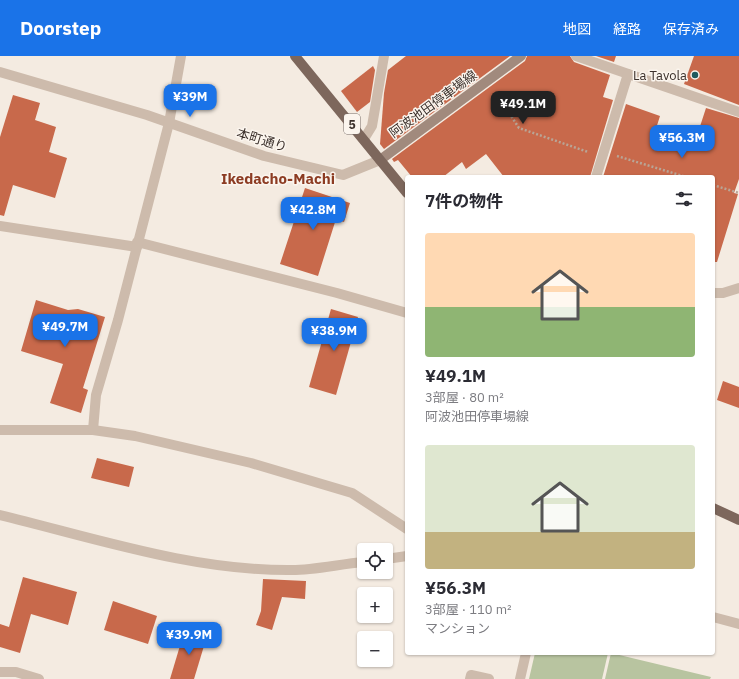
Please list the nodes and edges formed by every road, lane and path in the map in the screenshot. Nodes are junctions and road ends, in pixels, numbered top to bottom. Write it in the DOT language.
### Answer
graph roads {
  1 [pos="180,56"];
  2 [pos="295,56"];
  3 [pos="384,56"];
  4 [pos="521,56"];
  5 [pos="576,56"];
  6 [pos="0,72"];
  7 [pos="628,74"];
  8 [pos="488,81"];
  9 [pos="739,112"];
  10 [pos="170,123"];
  11 [pos="364,139"];
  12 [pos="603,154"];
  13 [pos="380,160"];
  14 [pos="597,175"];
  15 [pos="679,175"];
  16 [pos="715,186"];
  17 [pos="405,191"];
  18 [pos="739,193"];
  19 [pos="0,226"];
  20 [pos="137,245"];
  21 [pos="739,288"];
  22 [pos="715,293"];
  23 [pos="405,312"];
  24 [pos="0,430"];
  25 [pos="93,430"];
  26 [pos="715,509"];
  27 [pos="0,516"];
  28 [pos="739,520"];
  29 [pos="405,528"];
  30 [pos="405,556"];
  31 [pos="393,558"];
  32 [pos="357,563"];
  33 [pos="715,618"];
  34 [pos="739,624"];
  35 [pos="526,655"];
  36 [pos="0,672"];
  37 [pos="39,679"];
  38 [pos="470,679"];
  39 [pos="489,679"];
  40 [pos="520,679"];
  1 -- 10 [label="street"];
  2 -- 11 [label="main road, 5"];
  3 -- 11 [label="street"];
  4 -- 8 [label="main road, 阿波池田停車場線"];
  5 -- 7 [label="street"];
  6 -- 10 [label="street, 本町通り"];
  7 -- 9 [label="street"];
  7 -- 12 [label="street"];
  8 -- 12 [label="path"];
  8 -- 13 [label="main road, 阿波池田停車場線"];
  10 -- 13 [label="street, 本町通り"];
  10 -- 20 [label="street"];
  11 -- 13 [label="main road, 5"];
  12 -- 14 [label="street"];
  12 -- 15 [label="path"];
  13 -- 17 [label="main road, 5"];
  16 -- 18 [label="path"];
  19 -- 20 [label="street"];
  20 -- 23 [label="street"];
  20 -- 25 [label="street"];
  21 -- 22 [label="street"];
  24 -- 25 [label="street"];
  25 -- 29 [label="street"];
  26 -- 28 [label="main road"];
  27 -- 32 [label="street"];
  30 -- 31 [label="street"];
  33 -- 34 [label="street"];
  35 -- 40 [label="street"];
  36 -- 37 [label="street"];
  38 -- 39 [label="street"];
}
